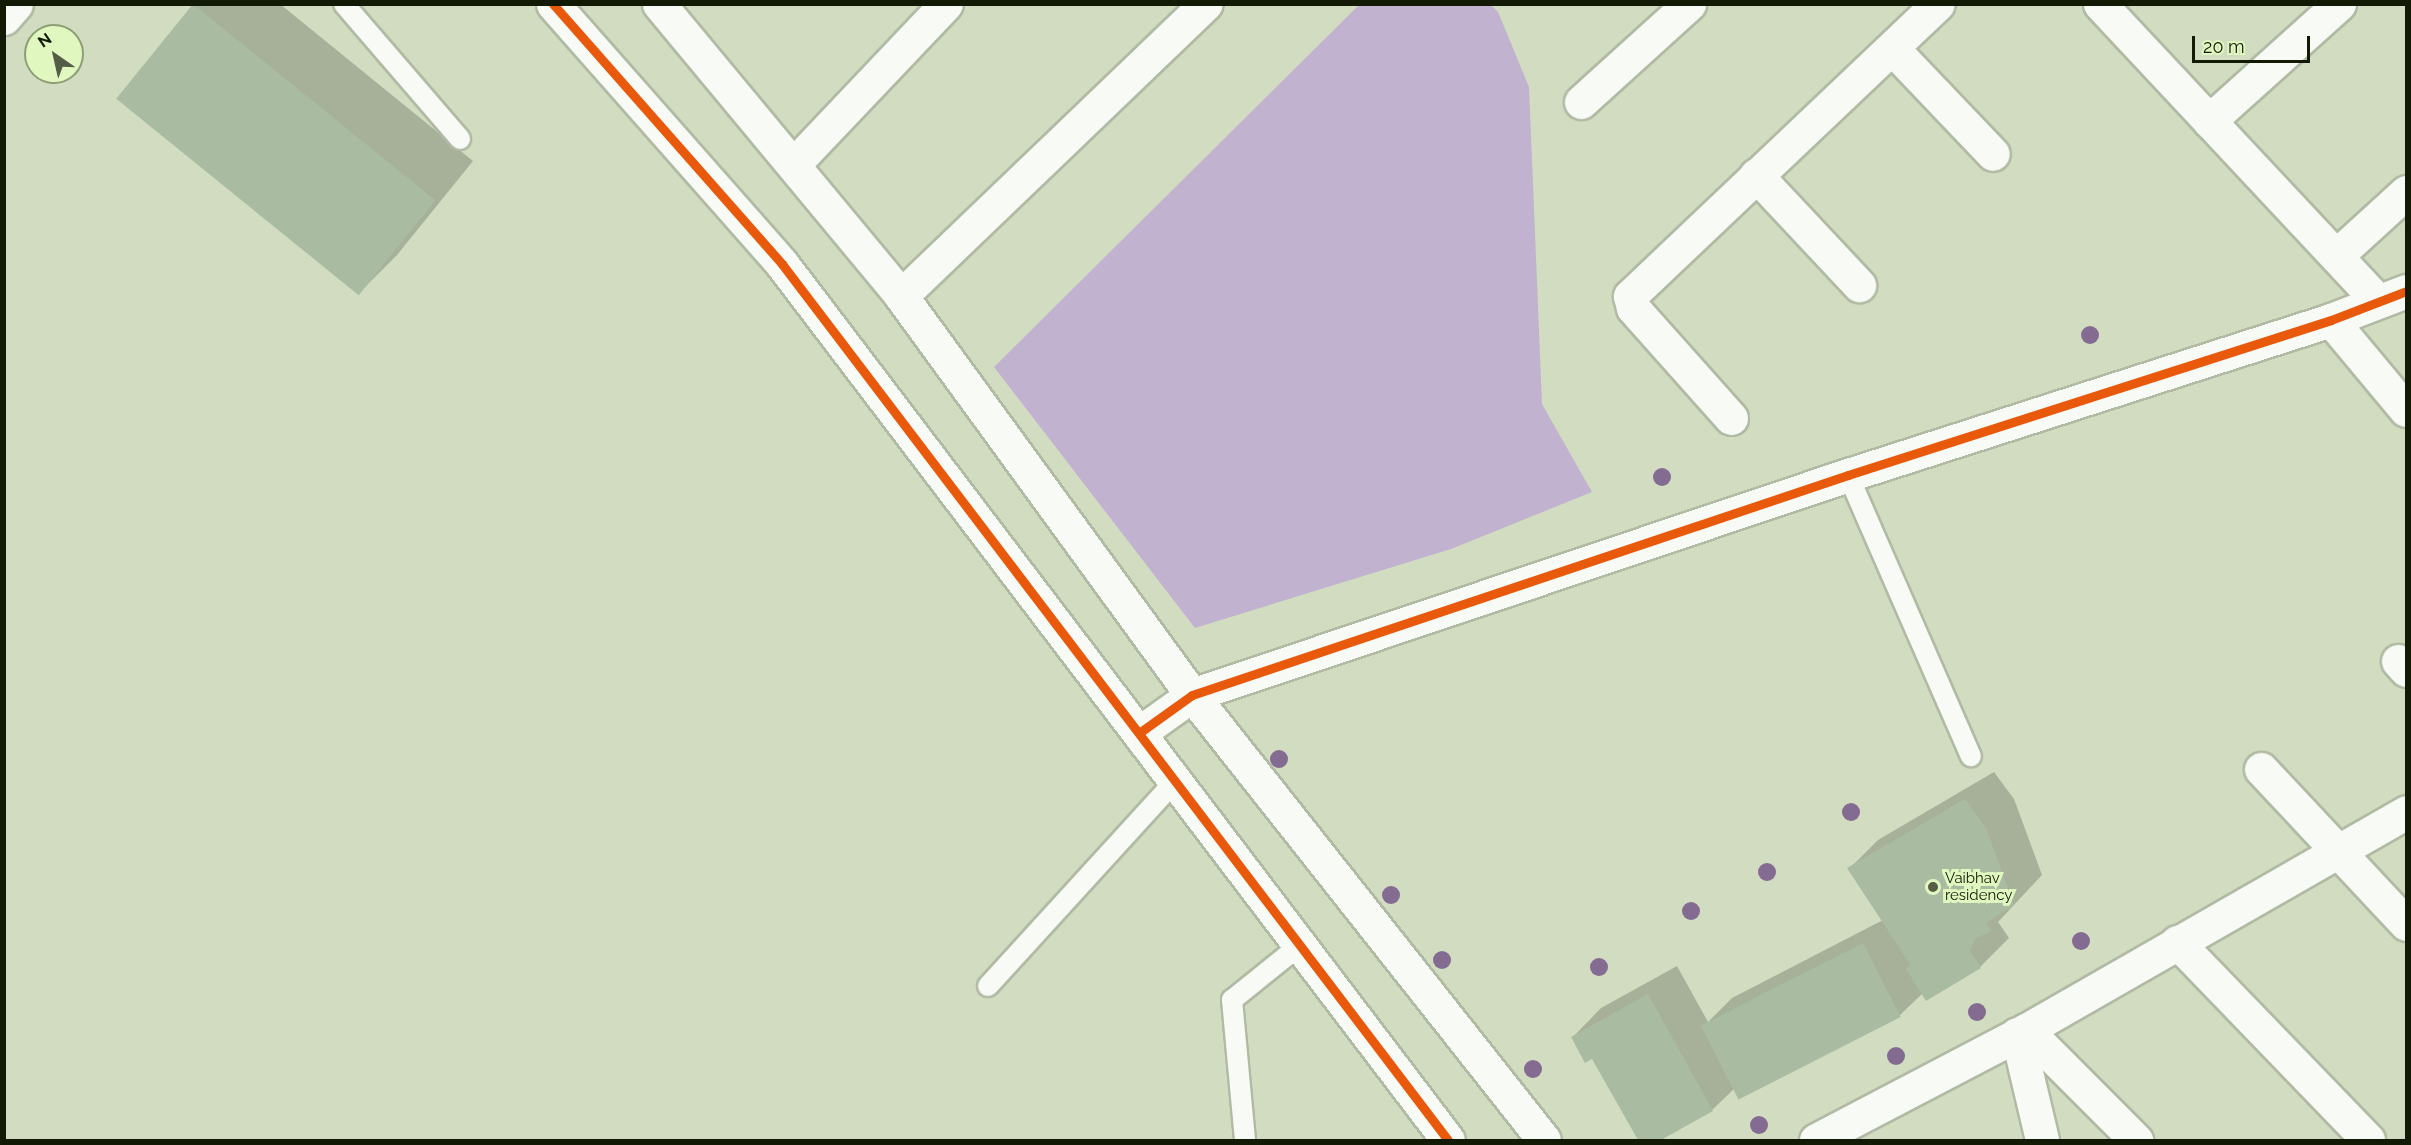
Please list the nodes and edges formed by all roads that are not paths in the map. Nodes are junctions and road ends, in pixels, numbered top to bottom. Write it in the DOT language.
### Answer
graph roads {
  1 [pos="16,4"];
  2 [pos="344,4"];
  3 [pos="553,4"];
  4 [pos="659,4"];
  5 [pos="946,4"];
  6 [pos="1206,4"];
  7 [pos="1689,4"];
  8 [pos="1938,4"];
  9 [pos="2100,4"];
  10 [pos="2340,4"];
  11 [pos="4,18"];
  12 [pos="1892,48"];
  13 [pos="1581,102"];
  14 [pos="2210,121"];
  15 [pos="460,139"];
  16 [pos="1993,154"];
  17 [pos="795,163"];
  18 [pos="1756,175"];
  19 [pos="2406,192"];
  20 [pos="2336,256"];
  21 [pos="1859,285"];
  22 [pos="901,296"];
  23 [pos="2392,296"];
  24 [pos="2331,320"];
  25 [pos="2406,410"];
  26 [pos="1731,418"];
  27 [pos="1848,475"];
  28 [pos="1192,694"];
  29 [pos="1139,733"];
  30 [pos="1971,756"];
  31 [pos="2261,769"];
  32 [pos="1175,781"];
  33 [pos="2406,812"];
  34 [pos="2334,850"];
  35 [pos="2406,924"];
  36 [pos="2177,942"];
  37 [pos="1299,946"];
  38 [pos="988,986"];
  39 [pos="2021,1032"];
  40 [pos="1245,1140"];
  41 [pos="1448,1140"];
  42 [pos="1544,1140"];
  43 [pos="1816,1140"];
  44 [pos="2042,1140"];
  45 [pos="2136,1140"];
  46 [pos="2368,1140"];
  1 -- 11 [label="street"];
  2 -- 15 [label="lane"];
  3 -- 29 [label="street"];
  4 -- 17 [label="street"];
  5 -- 17 [label="street"];
  6 -- 22 [label="street"];
  7 -- 13 [label="street"];
  8 -- 12 [label="street"];
  9 -- 14 [label="street"];
  10 -- 14 [label="street"];
  12 -- 16 [label="street"];
  12 -- 18 [label="street"];
  14 -- 20 [label="street"];
  17 -- 22 [label="street"];
  18 -- 21 [label="street"];
  18 -- 26 [label="street"];
  19 -- 20 [label="street"];
  20 -- 23 [label="street"];
  22 -- 28 [label="street"];
  23 -- 24 [label="street"];
  24 -- 25 [label="street"];
  24 -- 27 [label="street"];
  27 -- 28 [label="street"];
  27 -- 30 [label="lane"];
  28 -- 29 [label="street"];
  28 -- 42 [label="street"];
  29 -- 32 [label="street"];
  31 -- 34 [label="street"];
  32 -- 37 [label="street"];
  32 -- 38 [label="lane"];
  33 -- 34 [label="street"];
  34 -- 35 [label="street"];
  34 -- 36 [label="street"];
  36 -- 39 [label="street"];
  36 -- 46 [label="street"];
  37 -- 40 [label="lane"];
  37 -- 41 [label="street"];
  39 -- 43 [label="street"];
  39 -- 44 [label="street"];
  39 -- 45 [label="street"];
}
